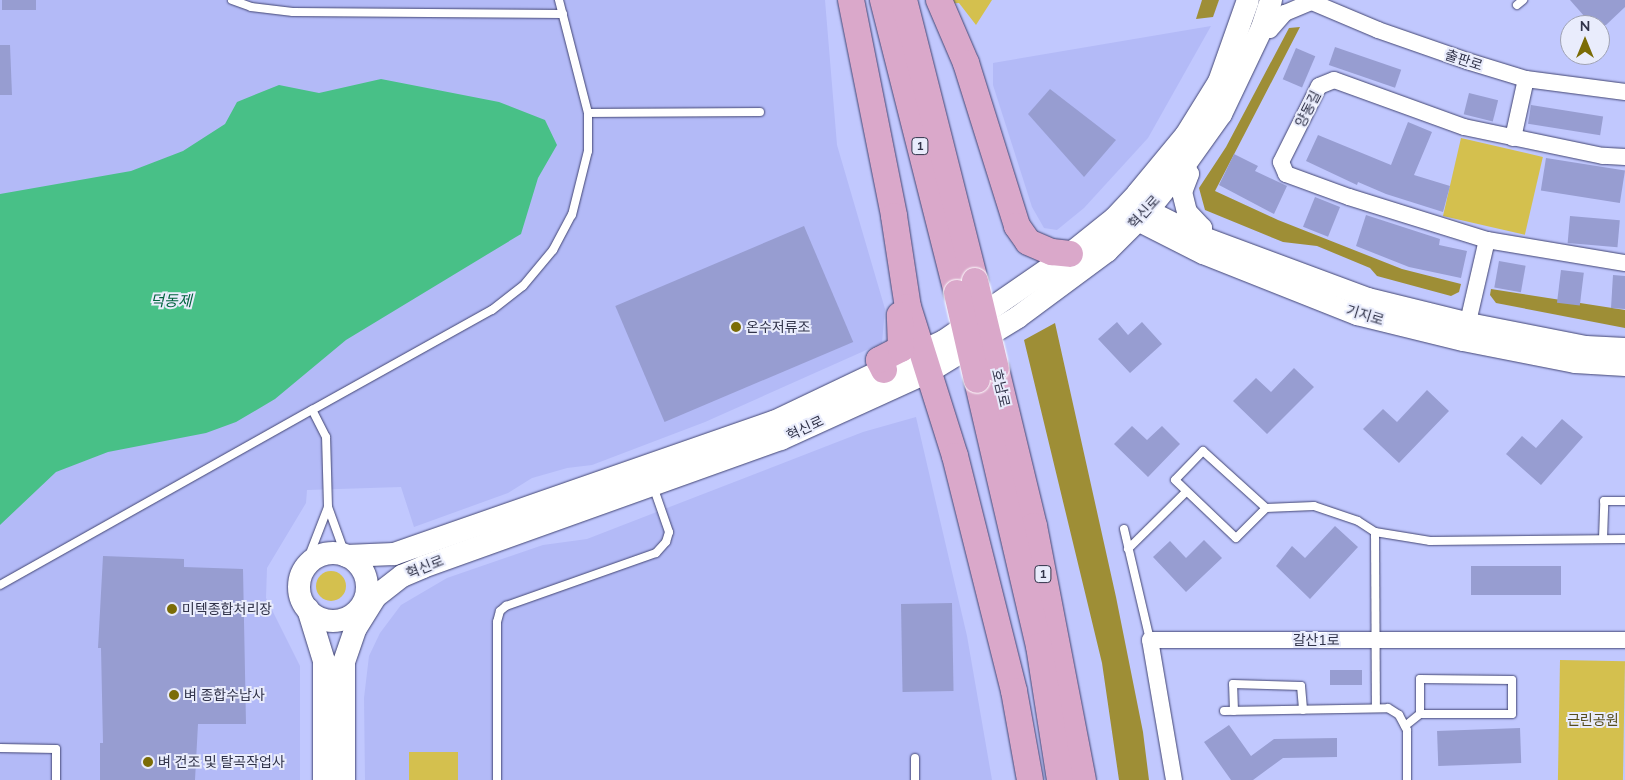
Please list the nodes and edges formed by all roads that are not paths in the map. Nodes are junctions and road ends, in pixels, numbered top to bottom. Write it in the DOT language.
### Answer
graph roads {
  1 [pos="232,0"];
  2 [pos="560,0"];
  3 [pos="851,0"];
  4 [pos="883,0"];
  5 [pos="904,0"];
  6 [pos="939,0"];
  7 [pos="1248,0"];
  8 [pos="1271,0"];
  9 [pos="1308,1"];
  10 [pos="563,14"];
  11 [pos="1262,28"];
  12 [pos="1526,79"];
  13 [pos="1625,92"];
  14 [pos="760,112"];
  15 [pos="588,113"];
  16 [pos="1513,138"];
  17 [pos="1625,157"];
  18 [pos="1183,167"];
  19 [pos="1134,211"];
  20 [pos="1165,236"];
  21 [pos="1198,236"];
  22 [pos="1119,239"];
  23 [pos="1487,240"];
  24 [pos="1070,254"];
  25 [pos="1625,263"];
  26 [pos="966,287"];
  27 [pos="908,306"];
  28 [pos="1468,322"];
  29 [pos="1625,348"];
  30 [pos="925,362"];
  31 [pos="1625,366"];
  32 [pos="884,370"];
  33 [pos="987,374"];
  34 [pos="312,410"];
  35 [pos="650,477"];
  36 [pos="1186,492"];
  37 [pos="1625,501"];
  38 [pos="328,507"];
  39 [pos="1266,508"];
  40 [pos="1124,529"];
  41 [pos="1375,532"];
  42 [pos="1603,539"];
  43 [pos="1625,540"];
  44 [pos="1128,549"];
  45 [pos="346,556"];
  46 [pos="304,570"];
  47 [pos="0,585"];
  48 [pos="365,606"];
  49 [pos="308,609"];
  50 [pos="1150,640"];
  51 [pos="1375,640"];
  52 [pos="1625,640"];
  53 [pos="1376,708"];
  54 [pos="1303,710"];
  55 [pos="1224,711"];
  56 [pos="1234,711"];
  57 [pos="1420,714"];
  58 [pos="1405,726"];
  59 [pos="0,748"];
  60 [pos="915,758"];
  61 [pos="56,780"];
  62 [pos="324,780"];
  63 [pos="344,780"];
  64 [pos="497,780"];
  65 [pos="915,780"];
  66 [pos="1030,780"];
  67 [pos="1060,780"];
  68 [pos="1083,780"];
  69 [pos="1174,780"];
  70 [pos="1407,780"];
  1 -- 10 [label="lane"];
  2 -- 10 [label="lane"];
  3 -- 27 [label="highway"];
  4 -- 26 [label="highway, 호남로 / 1"];
  5 -- 26 [label="highway, 호남로 / 1"];
  6 -- 24 [label="highway"];
  7 -- 19 [label="main road, 혁신로"];
  8 -- 11 [label="main road, 혁신로"];
  9 -- 11 [label="street, 출판로"];
  9 -- 12 [label="street, 출판로"];
  10 -- 15 [label="lane"];
  11 -- 18 [label="main road, 혁신로"];
  12 -- 13 [label="street, 출판로"];
  12 -- 16 [label="street"];
  14 -- 15 [label="lane"];
  15 -- 34 [label="lane"];
  16 -- 17 [label="street, 양동길"];
  16 -- 23 [label="street, 양동길"];
  18 -- 19 [label="main road, 혁신로"];
  18 -- 21 [label="street"];
  19 -- 20 [label="street, 기지로"];
  19 -- 21 [label="street, 기지로"];
  19 -- 22 [label="main road, 혁신로"];
  19 -- 24 [label="main road, 혁신로"];
  20 -- 22 [label="street"];
  20 -- 31 [label="street, 기지로"];
  21 -- 28 [label="street, 기지로"];
  22 -- 30 [label="main road, 혁신로"];
  23 -- 25 [label="street, 양동길"];
  23 -- 28 [label="street"];
  24 -- 30 [label="main road, 혁신로"];
  26 -- 33 [label="highway, 호남로 / 1, bridge"];
  27 -- 30 [label="highway"];
  27 -- 32 [label="highway"];
  28 -- 29 [label="street, 기지로"];
  30 -- 32 [label="main road, 혁신로"];
  30 -- 35 [label="main road, 혁신로"];
  30 -- 66 [label="highway"];
  32 -- 35 [label="main road, 혁신로"];
  33 -- 67 [label="highway, 호남로 / 1"];
  33 -- 68 [label="highway, 호남로 / 1"];
  34 -- 38 [label="lane"];
  34 -- 47 [label="lane"];
  35 -- 45 [label="main road, 혁신로"];
  35 -- 48 [label="main road, 혁신로"];
  35 -- 64 [label="lane"];
  36 -- 39 [label="lane"];
  36 -- 39 [label="lane"];
  36 -- 44 [label="lane"];
  37 -- 42 [label="lane"];
  38 -- 45 [label="lane"];
  38 -- 46 [label="lane"];
  39 -- 41 [label="lane"];
  40 -- 44 [label="lane"];
  41 -- 42 [label="lane"];
  41 -- 51 [label="lane"];
  42 -- 43 [label="lane"];
  44 -- 50 [label="lane"];
  45 -- 46 [label="main road, 혁신로"];
  45 -- 48 [label="main road"];
  46 -- 49 [label="main road"];
  48 -- 49 [label="main road, 혁신로"];
  48 -- 63 [label="main road"];
  49 -- 62 [label="main road"];
  50 -- 51 [label="street, 갈산1로"];
  50 -- 69 [label="street"];
  51 -- 52 [label="street, 갈산1로"];
  51 -- 53 [label="lane"];
  53 -- 54 [label="lane"];
  53 -- 58 [label="lane"];
  54 -- 56 [label="lane"];
  54 -- 56 [label="lane"];
  55 -- 56 [label="lane"];
  57 -- 57 [label="lane"];
  57 -- 58 [label="lane"];
  58 -- 70 [label="lane"];
  59 -- 61 [label="lane"];
  60 -- 65 [label="lane"];
}
